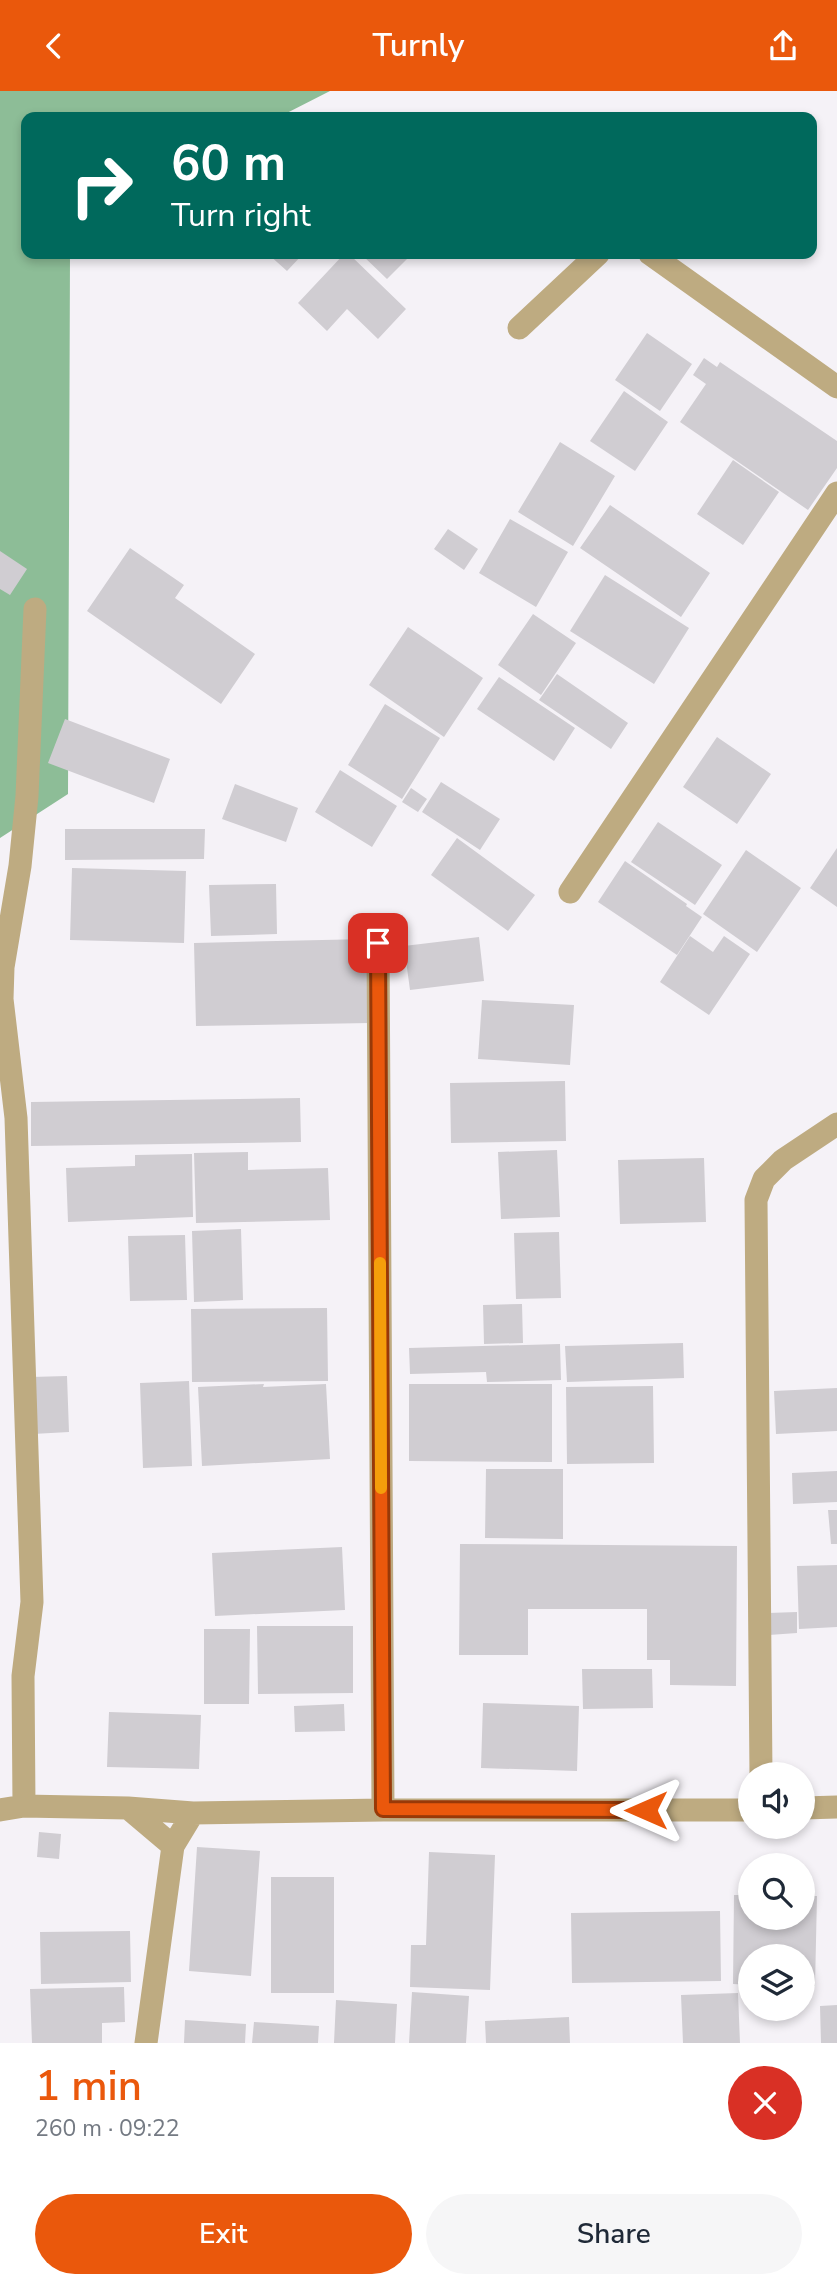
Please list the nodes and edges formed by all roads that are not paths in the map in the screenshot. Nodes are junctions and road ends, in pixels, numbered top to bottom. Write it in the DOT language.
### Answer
graph roads {
  1 [pos="593,259"];
  2 [pos="657,259"];
  3 [pos="519,328"];
  4 [pos="837,387"];
  5 [pos="837,493"];
  6 [pos="35,609"];
  7 [pos="570,891"];
  8 [pos="378,943"];
  9 [pos="837,1124"];
  10 [pos="761,1762"];
  11 [pos="24,1806"];
  12 [pos="837,1807"];
  13 [pos="128,1808"];
  14 [pos="815,1808"];
  15 [pos="0,1809"];
  16 [pos="383,1809"];
  17 [pos="738,1810"];
  18 [pos="193,1813"];
  19 [pos="173,1846"];
  20 [pos="146,2043"];
  1 -- 3 [label="street"];
  2 -- 4 [label="street"];
  5 -- 7 [label="street"];
  6 -- 11 [label="street"];
  8 -- 16 [label="street"];
  9 -- 10 [label="street"];
  11 -- 13 [label="street"];
  11 -- 15 [label="street"];
  12 -- 14 [label="street"];
  13 -- 18 [label="street"];
  13 -- 19 [label="street"];
  16 -- 17 [label="street"];
  16 -- 18 [label="street"];
  18 -- 19 [label="street"];
  19 -- 20 [label="street"];
}
